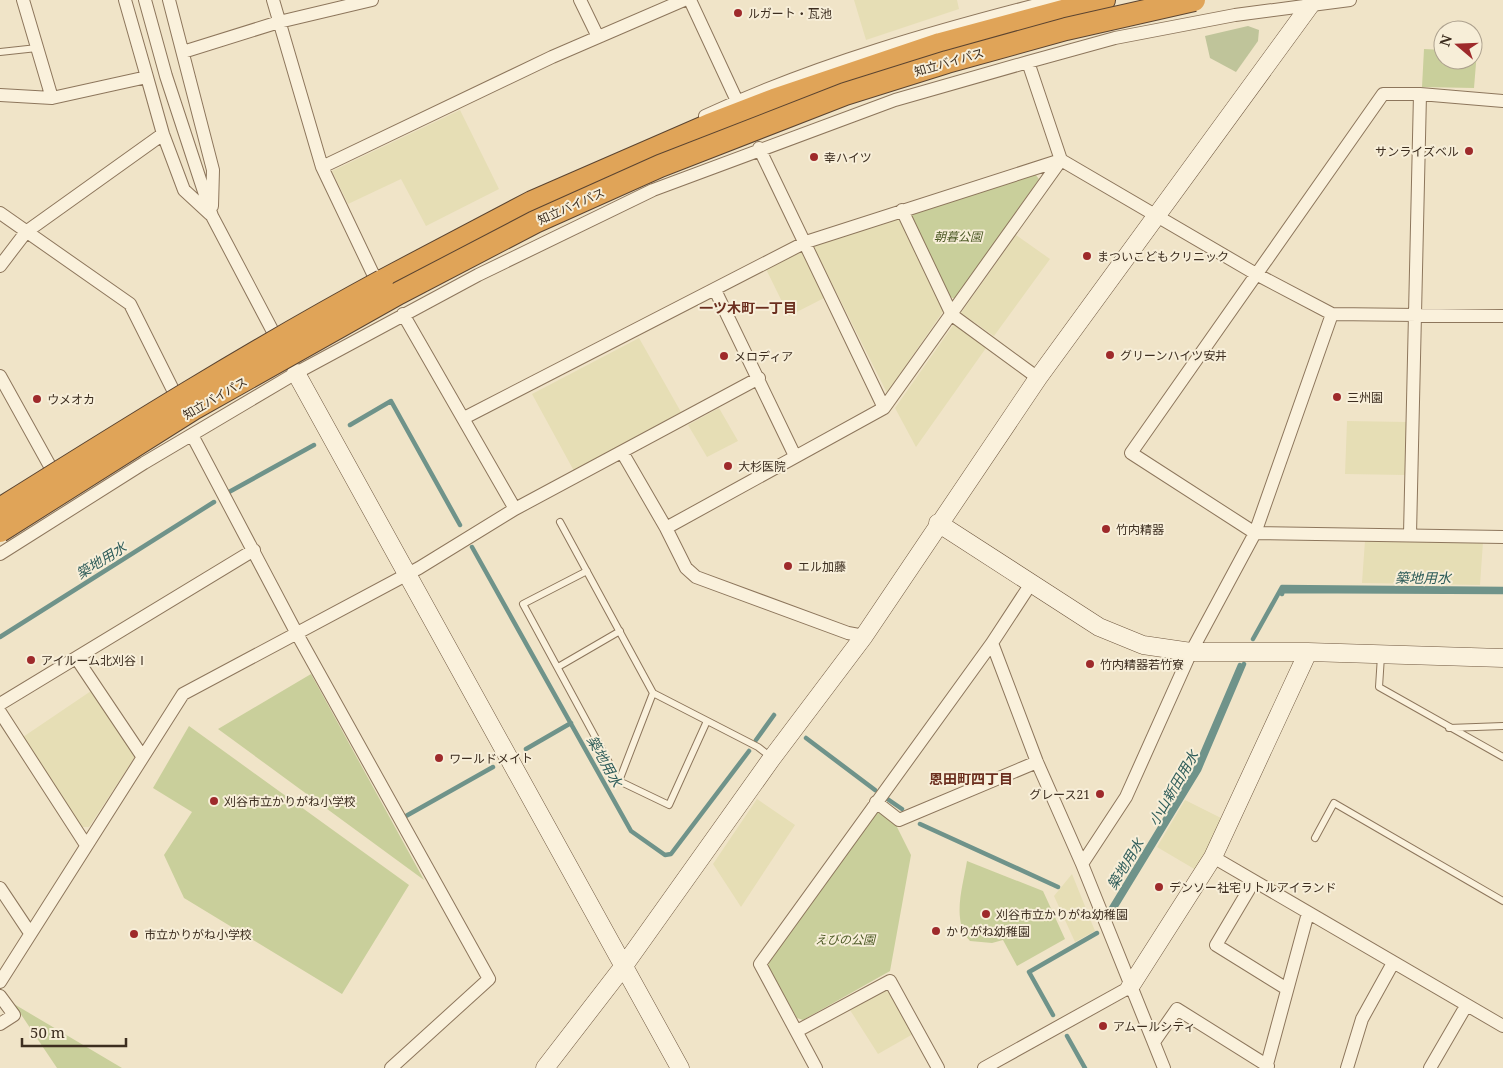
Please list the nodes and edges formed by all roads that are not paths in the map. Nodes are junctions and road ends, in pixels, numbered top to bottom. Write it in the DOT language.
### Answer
graph roads {
  1 [pos="24,0"];
  2 [pos="125,0"];
  3 [pos="145,0"];
  4 [pos="169,0"];
  5 [pos="273,0"];
  6 [pos="372,0"];
  7 [pos="580,0"];
  8 [pos="684,0"];
  9 [pos="690,0"];
  10 [pos="1056,0"];
  11 [pos="1104,0"];
  12 [pos="1194,0"];
  13 [pos="1350,0"];
  14 [pos="1313,2"];
  15 [pos="1015,5"];
  16 [pos="279,22"];
  17 [pos="598,37"];
  18 [pos="37,48"];
  19 [pos="0,52"];
  20 [pos="183,52"];
  21 [pos="1028,62"];
  22 [pos="147,76"];
  23 [pos="1420,94"];
  24 [pos="0,95"];
  25 [pos="52,98"];
  26 [pos="737,101"];
  27 [pos="1503,101"];
  28 [pos="164,134"];
  29 [pos="759,148"];
  30 [pos="1060,160"];
  31 [pos="322,167"];
  32 [pos="902,210"];
  33 [pos="0,214"];
  34 [pos="212,216"];
  35 [pos="1157,216"];
  36 [pos="26,232"];
  37 [pos="806,242"];
  38 [pos="0,266"];
  39 [pos="1256,274"];
  40 [pos="374,276"];
  41 [pos="715,290"];
  42 [pos="403,314"];
  43 [pos="1332,314"];
  44 [pos="952,315"];
  45 [pos="1416,315"];
  46 [pos="1503,316"];
  47 [pos="274,335"];
  48 [pos="296,374"];
  49 [pos="0,376"];
  50 [pos="759,378"];
  51 [pos="1038,378"];
  52 [pos="175,394"];
  53 [pos="884,408"];
  54 [pos="464,418"];
  55 [pos="192,436"];
  56 [pos="622,452"];
  57 [pos="795,456"];
  58 [pos="51,468"];
  59 [pos="0,501"];
  60 [pos="0,509"];
  61 [pos="515,509"];
  62 [pos="560,522"];
  63 [pos="938,523"];
  64 [pos="666,528"];
  65 [pos="0,531"];
  66 [pos="1254,532"];
  67 [pos="1410,534"];
  68 [pos="1503,536"];
  69 [pos="254,550"];
  70 [pos="0,554"];
  71 [pos="587,571"];
  72 [pos="407,574"];
  73 [pos="1032,582"];
  74 [pos="620,631"];
  75 [pos="296,632"];
  76 [pos="864,636"];
  77 [pos="992,643"];
  78 [pos="1191,652"];
  79 [pos="1308,652"];
  80 [pos="1381,654"];
  81 [pos="1503,658"];
  82 [pos="77,659"];
  83 [pos="558,667"];
  84 [pos="653,693"];
  85 [pos="0,704"];
  86 [pos="0,712"];
  87 [pos="707,721"];
  88 [pos="1503,726"];
  89 [pos="1450,728"];
  90 [pos="142,756"];
  91 [pos="1503,757"];
  92 [pos="772,758"];
  93 [pos="1037,762"];
  94 [pos="618,781"];
  95 [pos="876,802"];
  96 [pos="1315,838"];
  97 [pos="86,845"];
  98 [pos="1213,857"];
  99 [pos="1082,864"];
  100 [pos="1254,881"];
  101 [pos="0,888"];
  102 [pos="1503,901"];
  103 [pos="1308,913"];
  104 [pos="30,933"];
  105 [pos="1393,963"];
  106 [pos="623,967"];
  107 [pos="0,982"];
  108 [pos="1130,987"];
  109 [pos="1287,989"];
  110 [pos="0,996"];
  111 [pos="1466,1006"];
  112 [pos="0,1024"];
  113 [pos="1503,1026"];
  114 [pos="797,1031"];
  115 [pos="1154,1042"];
  116 [pos="1267,1067"];
  117 [pos="391,1068"];
  118 [pos="545,1068"];
  119 [pos="680,1068"];
  120 [pos="816,1068"];
  121 [pos="938,1068"];
  122 [pos="984,1068"];
  123 [pos="1164,1068"];
  124 [pos="1347,1068"];
  125 [pos="1430,1068"];
  1 -- 18 [label="street"];
  2 -- 22 [label="street"];
  3 -- 34 [label="street"];
  4 -- 20 [label="street"];
  5 -- 16 [label="street"];
  6 -- 16 [label="street"];
  7 -- 17 [label="street"];
  8 -- 17 [label="street"];
  9 -- 26 [label="street"];
  10 -- 15 [label="street"];
  11 -- 60 [label="highway, 知立バイパス, bridge"];
  12 -- 65 [label="highway, 知立バイパス, bridge"];
  13 -- 14 [label="street"];
  14 -- 21 [label="street"];
  14 -- 35 [label="street"];
  15 -- 26 [label="street"];
  16 -- 20 [label="street"];
  16 -- 31 [label="street"];
  17 -- 31 [label="street"];
  18 -- 19 [label="lane"];
  18 -- 25 [label="street"];
  20 -- 34 [label="street"];
  21 -- 29 [label="street"];
  21 -- 30 [label="street"];
  22 -- 25 [label="street"];
  22 -- 28 [label="street"];
  23 -- 27 [label="street"];
  23 -- 39 [label="street"];
  23 -- 45 [label="street"];
  24 -- 25 [label="street"];
  26 -- 40 [label="street"];
  28 -- 34 [label="street"];
  28 -- 36 [label="street"];
  29 -- 37 [label="street"];
  29 -- 42 [label="street"];
  30 -- 32 [label="street"];
  30 -- 35 [label="street"];
  30 -- 44 [label="street"];
  31 -- 40 [label="street"];
  32 -- 37 [label="street"];
  32 -- 44 [label="street"];
  33 -- 36 [label="street"];
  34 -- 47 [label="street"];
  35 -- 39 [label="street"];
  35 -- 51 [label="street"];
  36 -- 38 [label="street"];
  36 -- 52 [label="street"];
  37 -- 41 [label="street"];
  37 -- 53 [label="street"];
  39 -- 43 [label="street"];
  39 -- 66 [label="street"];
  40 -- 47 [label="street"];
  41 -- 50 [label="street"];
  41 -- 54 [label="street"];
  42 -- 48 [label="street"];
  42 -- 54 [label="street"];
  43 -- 45 [label="street"];
  43 -- 66 [label="street"];
  44 -- 51 [label="street"];
  44 -- 53 [label="street"];
  45 -- 46 [label="street"];
  45 -- 67 [label="street"];
  47 -- 48 [label="street"];
  47 -- 52 [label="street"];
  48 -- 55 [label="street"];
  48 -- 72 [label="street"];
  49 -- 58 [label="street"];
  50 -- 56 [label="street"];
  50 -- 57 [label="street"];
  51 -- 63 [label="street"];
  52 -- 58 [label="street"];
  53 -- 57 [label="street"];
  54 -- 61 [label="street"];
  55 -- 69 [label="street"];
  55 -- 70 [label="street"];
  56 -- 61 [label="street"];
  56 -- 64 [label="street"];
  57 -- 64 [label="street"];
  58 -- 59 [label="street"];
  61 -- 72 [label="street"];
  62 -- 71 [label="lane"];
  63 -- 73 [label="street"];
  63 -- 76 [label="street"];
  64 -- 76 [label="street"];
  66 -- 67 [label="street"];
  66 -- 78 [label="street"];
  67 -- 68 [label="street"];
  69 -- 75 [label="street"];
  69 -- 82 [label="street"];
  71 -- 74 [label="lane"];
  71 -- 83 [label="lane"];
  72 -- 75 [label="street"];
  72 -- 106 [label="street"];
  73 -- 77 [label="street"];
  73 -- 78 [label="street"];
  74 -- 83 [label="lane"];
  74 -- 84 [label="lane"];
  75 -- 90 [label="street"];
  75 -- 117 [label="street"];
  76 -- 92 [label="street"];
  77 -- 93 [label="street"];
  77 -- 95 [label="street"];
  78 -- 79 [label="street"];
  78 -- 99 [label="street"];
  79 -- 80 [label="street"];
  79 -- 98 [label="street"];
  80 -- 81 [label="street"];
  80 -- 89 [label="lane"];
  82 -- 85 [label="street"];
  82 -- 90 [label="street"];
  83 -- 94 [label="lane"];
  84 -- 87 [label="lane"];
  84 -- 94 [label="lane"];
  86 -- 97 [label="street"];
  87 -- 92 [label="lane"];
  87 -- 94 [label="lane"];
  88 -- 89 [label="lane"];
  89 -- 91 [label="lane"];
  90 -- 97 [label="street"];
  92 -- 106 [label="street"];
  93 -- 95 [label="street"];
  93 -- 99 [label="street"];
  95 -- 114 [label="street"];
  96 -- 102 [label="lane"];
  97 -- 104 [label="street"];
  98 -- 100 [label="street"];
  98 -- 108 [label="street"];
  99 -- 108 [label="street"];
  100 -- 103 [label="street"];
  100 -- 109 [label="street"];
  101 -- 104 [label="street"];
  103 -- 105 [label="street"];
  103 -- 109 [label="street"];
  104 -- 107 [label="street"];
  105 -- 111 [label="street"];
  105 -- 124 [label="street"];
  106 -- 118 [label="street"];
  106 -- 119 [label="street"];
  108 -- 115 [label="street"];
  108 -- 122 [label="street"];
  109 -- 116 [label="street"];
  110 -- 112 [label="street"];
  111 -- 113 [label="street"];
  111 -- 125 [label="street"];
  114 -- 120 [label="street"];
  114 -- 121 [label="street"];
  115 -- 116 [label="street"];
  115 -- 123 [label="street"];
}
